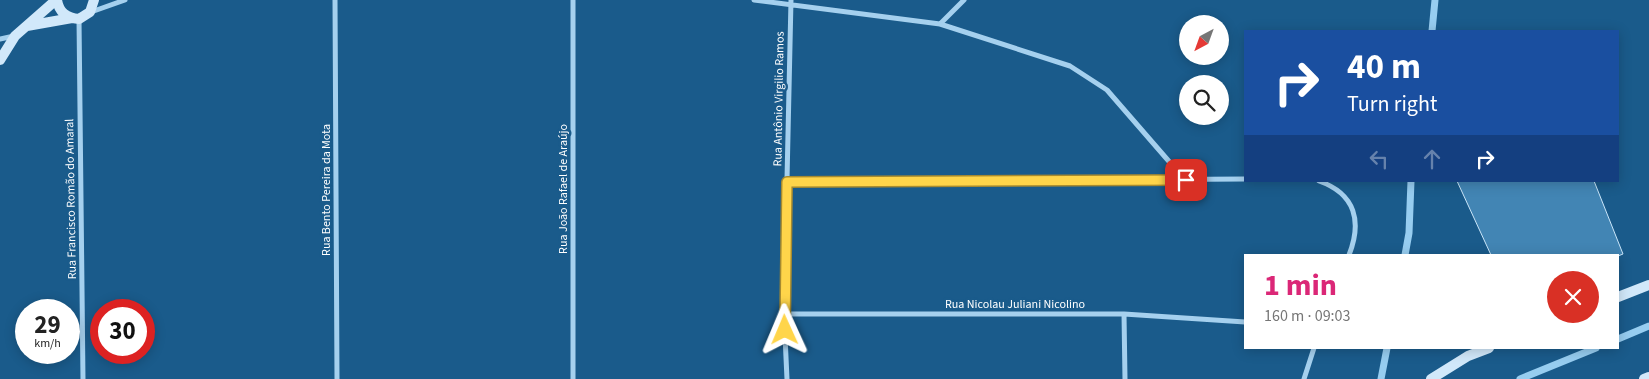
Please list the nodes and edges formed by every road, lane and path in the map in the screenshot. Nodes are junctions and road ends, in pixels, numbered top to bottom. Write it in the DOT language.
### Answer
graph roads {
  1 [pos="57,0"];
  2 [pos="94,0"];
  3 [pos="124,0"];
  4 [pos="335,0"];
  5 [pos="573,0"];
  6 [pos="754,0"];
  7 [pos="964,0"];
  8 [pos="791,3"];
  9 [pos="90,12"];
  10 [pos="76,18"];
  11 [pos="940,24"];
  12 [pos="28,26"];
  13 [pos="15,36"];
  14 [pos="0,40"];
  15 [pos="0,60"];
  16 [pos="1244,179"];
  17 [pos="1186,180"];
  18 [pos="787,182"];
  19 [pos="1323,182"];
  20 [pos="1349,254"];
  21 [pos="1649,285"];
  22 [pos="1619,297"];
  23 [pos="784,314"];
  24 [pos="1124,314"];
  25 [pos="1244,322"];
  26 [pos="1314,349"];
  27 [pos="1486,349"];
  28 [pos="1649,377"];
  29 [pos="83,379"];
  30 [pos="337,379"];
  31 [pos="573,379"];
  32 [pos="787,379"];
  33 [pos="1125,379"];
  34 [pos="1304,379"];
  35 [pos="1431,379"];
  36 [pos="1644,379"];
  1 -- 10 [label="street"];
  1 -- 12 [label="street"];
  2 -- 9 [label="street"];
  3 -- 9 [label="street"];
  4 -- 30 [label="street, Rua Bento Pereira da Mota"];
  5 -- 31 [label="street, Rua João Rafael de Araújo"];
  6 -- 8 [label="street"];
  7 -- 11 [label="street"];
  8 -- 11 [label="street"];
  8 -- 18 [label="street, Rua Antônio Virgilio Ramos"];
  9 -- 10 [label="street"];
  10 -- 12 [label="street"];
  10 -- 29 [label="street, Rua Francisco Romão do Amaral"];
  11 -- 17 [label="street"];
  12 -- 13 [label="street"];
  13 -- 14 [label="street"];
  13 -- 15 [label="street"];
  16 -- 17 [label="street"];
  17 -- 18 [label="street"];
  18 -- 23 [label="street, Rua Antônio Virgilio Ramos"];
  19 -- 20 [label="street"];
  21 -- 22 [label="street"];
  23 -- 24 [label="street, Rua Nicolau Juliani Nicolino"];
  23 -- 32 [label="street, Rua Antônio Virgilio Ramos"];
  24 -- 25 [label="street, Rua Nicolau Juliani Nicolino"];
  24 -- 33 [label="street"];
  26 -- 34 [label="street"];
  27 -- 35 [label="street"];
  28 -- 36 [label="street"];
}
